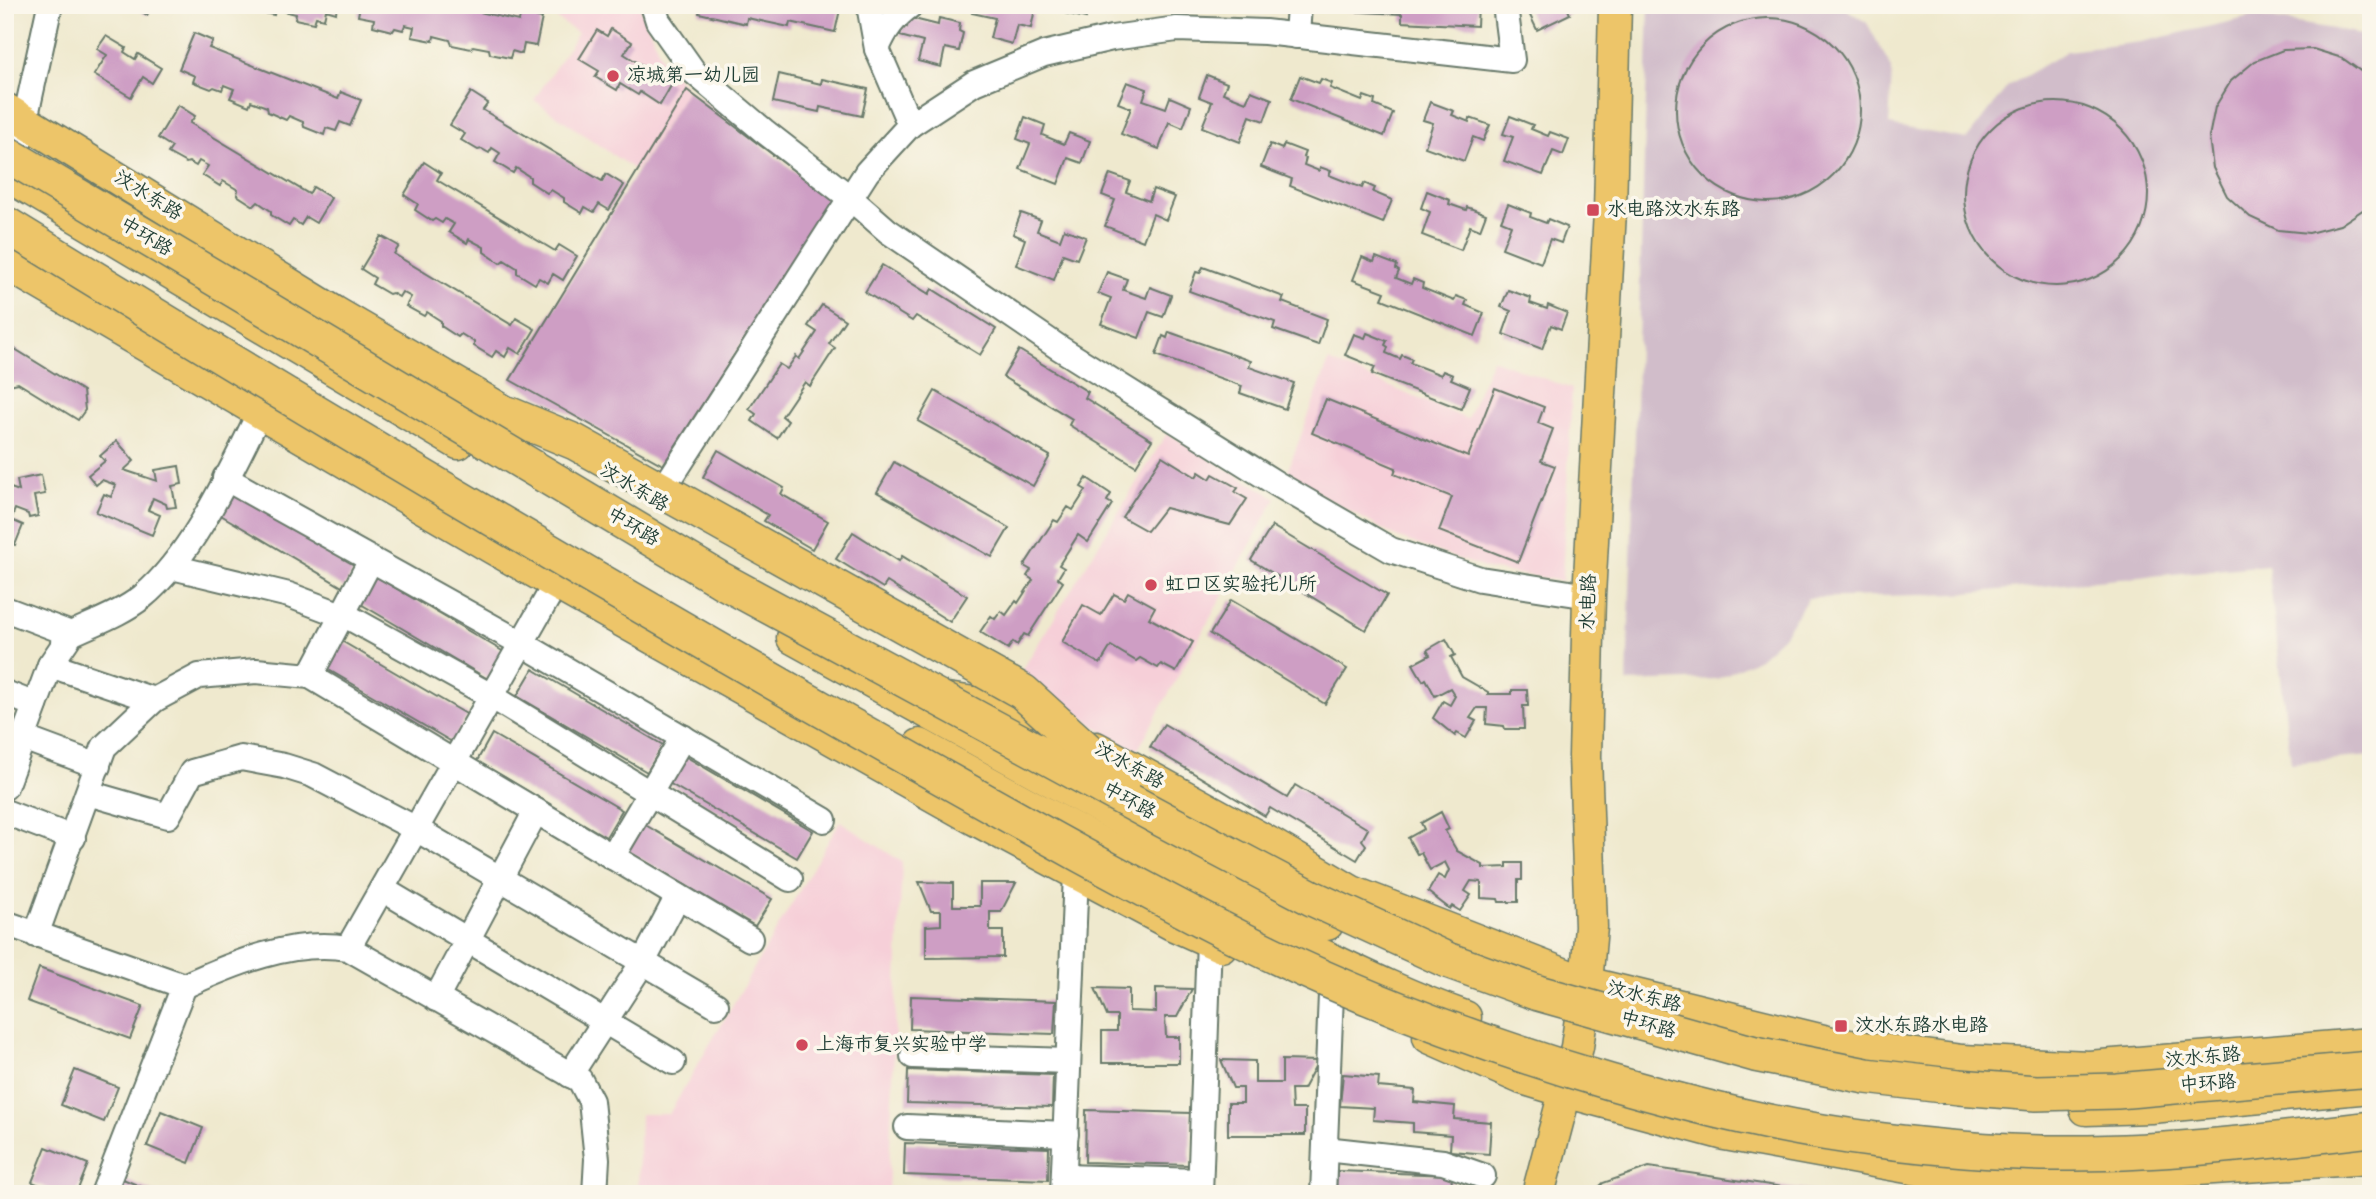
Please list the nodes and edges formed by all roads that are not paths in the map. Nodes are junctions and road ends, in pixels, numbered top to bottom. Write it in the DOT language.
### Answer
graph roads {
  1 [pos="50,5"];
  2 [pos="653,5"];
  3 [pos="869,5"];
  4 [pos="911,5"];
  5 [pos="1298,5"];
  6 [pos="1505,5"];
  7 [pos="1615,5"];
  8 [pos="1297,36"];
  9 [pos="877,49"];
  10 [pos="15,114"];
  11 [pos="910,125"];
  12 [pos="6,180"];
  13 [pos="849,197"];
  14 [pos="5,224"];
  15 [pos="5,263"];
  16 [pos="260,412"];
  17 [pos="510,415"];
  18 [pos="225,478"];
  19 [pos="671,487"];
  20 [pos="439,517"];
  21 [pos="526,521"];
  22 [pos="372,559"];
  23 [pos="172,567"];
  24 [pos="556,583"];
  25 [pos="1589,596"];
  26 [pos="5,609"];
  27 [pos="341,615"];
  28 [pos="71,634"];
  29 [pos="521,643"];
  30 [pos="50,665"];
  31 [pos="310,676"];
  32 [pos="887,690"];
  33 [pos="5,693"];
  34 [pos="491,696"];
  35 [pos="154,700"];
  36 [pos="35,705"];
  37 [pos="1028,711"];
  38 [pos="870,718"];
  39 [pos="682,737"];
  40 [pos="23,738"];
  41 [pos="453,762"];
  42 [pos="1127,765"];
  43 [pos="98,766"];
  44 [pos="7,775"];
  45 [pos="88,793"];
  46 [pos="650,793"];
  47 [pos="536,811"];
  48 [pos="5,812"];
  49 [pos="975,819"];
  50 [pos="824,820"];
  51 [pos="1164,820"];
  52 [pos="416,829"];
  53 [pos="73,838"];
  54 [pos="1269,843"];
  55 [pos="612,857"];
  56 [pos="1076,873"];
  57 [pos="501,879"];
  58 [pos="790,879"];
  59 [pos="382,889"];
  60 [pos="678,896"];
  61 [pos="1324,922"];
  62 [pos="5,923"];
  63 [pos="36,935"];
  64 [pos="750,939"];
  65 [pos="469,940"];
  66 [pos="1209,940"];
  67 [pos="348,948"];
  68 [pos="643,962"];
  69 [pos="1586,983"];
  70 [pos="184,986"];
  71 [pos="1331,994"];
  72 [pos="436,999"];
  73 [pos="716,1005"];
  74 [pos="606,1022"];
  75 [pos="1580,1022"];
  76 [pos="2371,1044"];
  77 [pos="1574,1055"];
  78 [pos="913,1056"];
  79 [pos="673,1062"];
  80 [pos="1068,1062"];
  81 [pos="2050,1065"];
  82 [pos="2371,1069"];
  83 [pos="570,1075"];
  84 [pos="2371,1087"];
  85 [pos="1565,1091"];
  86 [pos="1976,1104"];
  87 [pos="2371,1116"];
  88 [pos="907,1127"];
  89 [pos="2371,1129"];
  90 [pos="1066,1133"];
  91 [pos="2049,1138"];
  92 [pos="1325,1149"];
  93 [pos="2371,1158"];
  94 [pos="1985,1174"];
  95 [pos="1483,1175"];
  96 [pos="1064,1185"];
  97 [pos="1200,1188"];
  98 [pos="103,1194"];
  99 [pos="595,1194"];
  100 [pos="1323,1194"];
  101 [pos="1538,1194"];
  1 -- 10 [label="street"];
  2 -- 13 [label="street"];
  3 -- 9 [label="street"];
  4 -- 9 [label="street"];
  5 -- 8 [label="street"];
  6 -- 8 [label="street"];
  7 -- 25 [label="main road, 水电路"];
  8 -- 11 [label="street"];
  9 -- 11 [label="street"];
  10 -- 12 [label="street"];
  10 -- 17 [label="main road, 汶水东路"];
  11 -- 13 [label="street"];
  12 -- 21 [label="main road"];
  12 -- 32 [label="main road, 汶水东路"];
  12 -- 51 [label="highway, 中环路, bridge"];
  13 -- 19 [label="street"];
  13 -- 25 [label="street"];
  14 -- 89 [label="highway, bridge"];
  15 -- 16 [label="main road"];
  16 -- 18 [label="street"];
  16 -- 20 [label="main road"];
  17 -- 19 [label="highway"];
  17 -- 37 [label="main road, 汶水东路"];
  18 -- 22 [label="street"];
  18 -- 23 [label="street"];
  19 -- 42 [label="street"];
  19 -- 51 [label="highway, bridge"];
  20 -- 21 [label="main road"];
  20 -- 24 [label="main road"];
  21 -- 38 [label="main road"];
  22 -- 27 [label="street"];
  22 -- 29 [label="street"];
  23 -- 27 [label="street"];
  23 -- 28 [label="street"];
  24 -- 29 [label="street"];
  24 -- 49 [label="main road"];
  25 -- 69 [label="main road, 水电路"];
  26 -- 28 [label="street"];
  27 -- 31 [label="street"];
  27 -- 34 [label="street"];
  28 -- 30 [label="street"];
  29 -- 34 [label="street"];
  29 -- 39 [label="street"];
  30 -- 35 [label="street"];
  30 -- 36 [label="street"];
  31 -- 35 [label="street"];
  31 -- 41 [label="street"];
  32 -- 37 [label="main road"];
  32 -- 61 [label="main road, 汶水东路"];
  33 -- 36 [label="street"];
  34 -- 41 [label="street"];
  34 -- 46 [label="street"];
  35 -- 43 [label="street"];
  36 -- 40 [label="street"];
  37 -- 42 [label="main road, 汶水东路"];
  38 -- 49 [label="main road"];
  38 -- 77 [label="main road"];
  39 -- 46 [label="street"];
  39 -- 50 [label="street"];
  40 -- 43 [label="street"];
  40 -- 44 [label="street"];
  41 -- 47 [label="street"];
  41 -- 52 [label="street"];
  42 -- 54 [label="main road, 汶水东路"];
  43 -- 45 [label="street"];
  45 -- 52 [label="street"];
  45 -- 53 [label="street"];
  46 -- 55 [label="street"];
  46 -- 58 [label="street"];
  47 -- 55 [label="street"];
  47 -- 57 [label="street"];
  48 -- 53 [label="street"];
  49 -- 56 [label="main road"];
  51 -- 82 [label="highway, 中环路, bridge"];
  52 -- 57 [label="street"];
  52 -- 59 [label="street"];
  53 -- 63 [label="street"];
  54 -- 61 [label="main road"];
  54 -- 69 [label="main road, 汶水东路"];
  55 -- 60 [label="street"];
  56 -- 66 [label="main road"];
  56 -- 80 [label="street"];
  57 -- 65 [label="street"];
  57 -- 68 [label="street"];
  59 -- 65 [label="street"];
  59 -- 67 [label="street"];
  60 -- 64 [label="street"];
  60 -- 68 [label="street"];
  61 -- 75 [label="main road, 汶水东路"];
  62 -- 63 [label="street"];
  63 -- 70 [label="street"];
  65 -- 72 [label="street"];
  65 -- 74 [label="street"];
  66 -- 71 [label="main road"];
  66 -- 97 [label="street"];
  67 -- 70 [label="street"];
  67 -- 72 [label="street"];
  68 -- 73 [label="street"];
  68 -- 74 [label="street"];
  69 -- 75 [label="main road, 水电路"];
  69 -- 81 [label="main road, 汶水东路"];
  70 -- 98 [label="street"];
  71 -- 85 [label="main road"];
  71 -- 92 [label="street"];
  72 -- 83 [label="street"];
  74 -- 79 [label="street"];
  74 -- 83 [label="street"];
  75 -- 77 [label="main road, 水电路"];
  75 -- 86 [label="main road, 汶水东路"];
  76 -- 81 [label="main road, 汶水东路"];
  77 -- 85 [label="main road, 水电路"];
  77 -- 91 [label="main road"];
  78 -- 80 [label="street"];
  80 -- 90 [label="street"];
  81 -- 86 [label="main road"];
  83 -- 99 [label="street"];
  84 -- 86 [label="main road, 汶水东路"];
  85 -- 94 [label="main road"];
  85 -- 101 [label="main road, 水电路"];
  87 -- 91 [label="main road"];
  88 -- 90 [label="street"];
  90 -- 96 [label="street"];
  91 -- 94 [label="main road"];
  92 -- 95 [label="street"];
  92 -- 100 [label="street"];
  93 -- 94 [label="main road"];
  96 -- 97 [label="street"];
}
